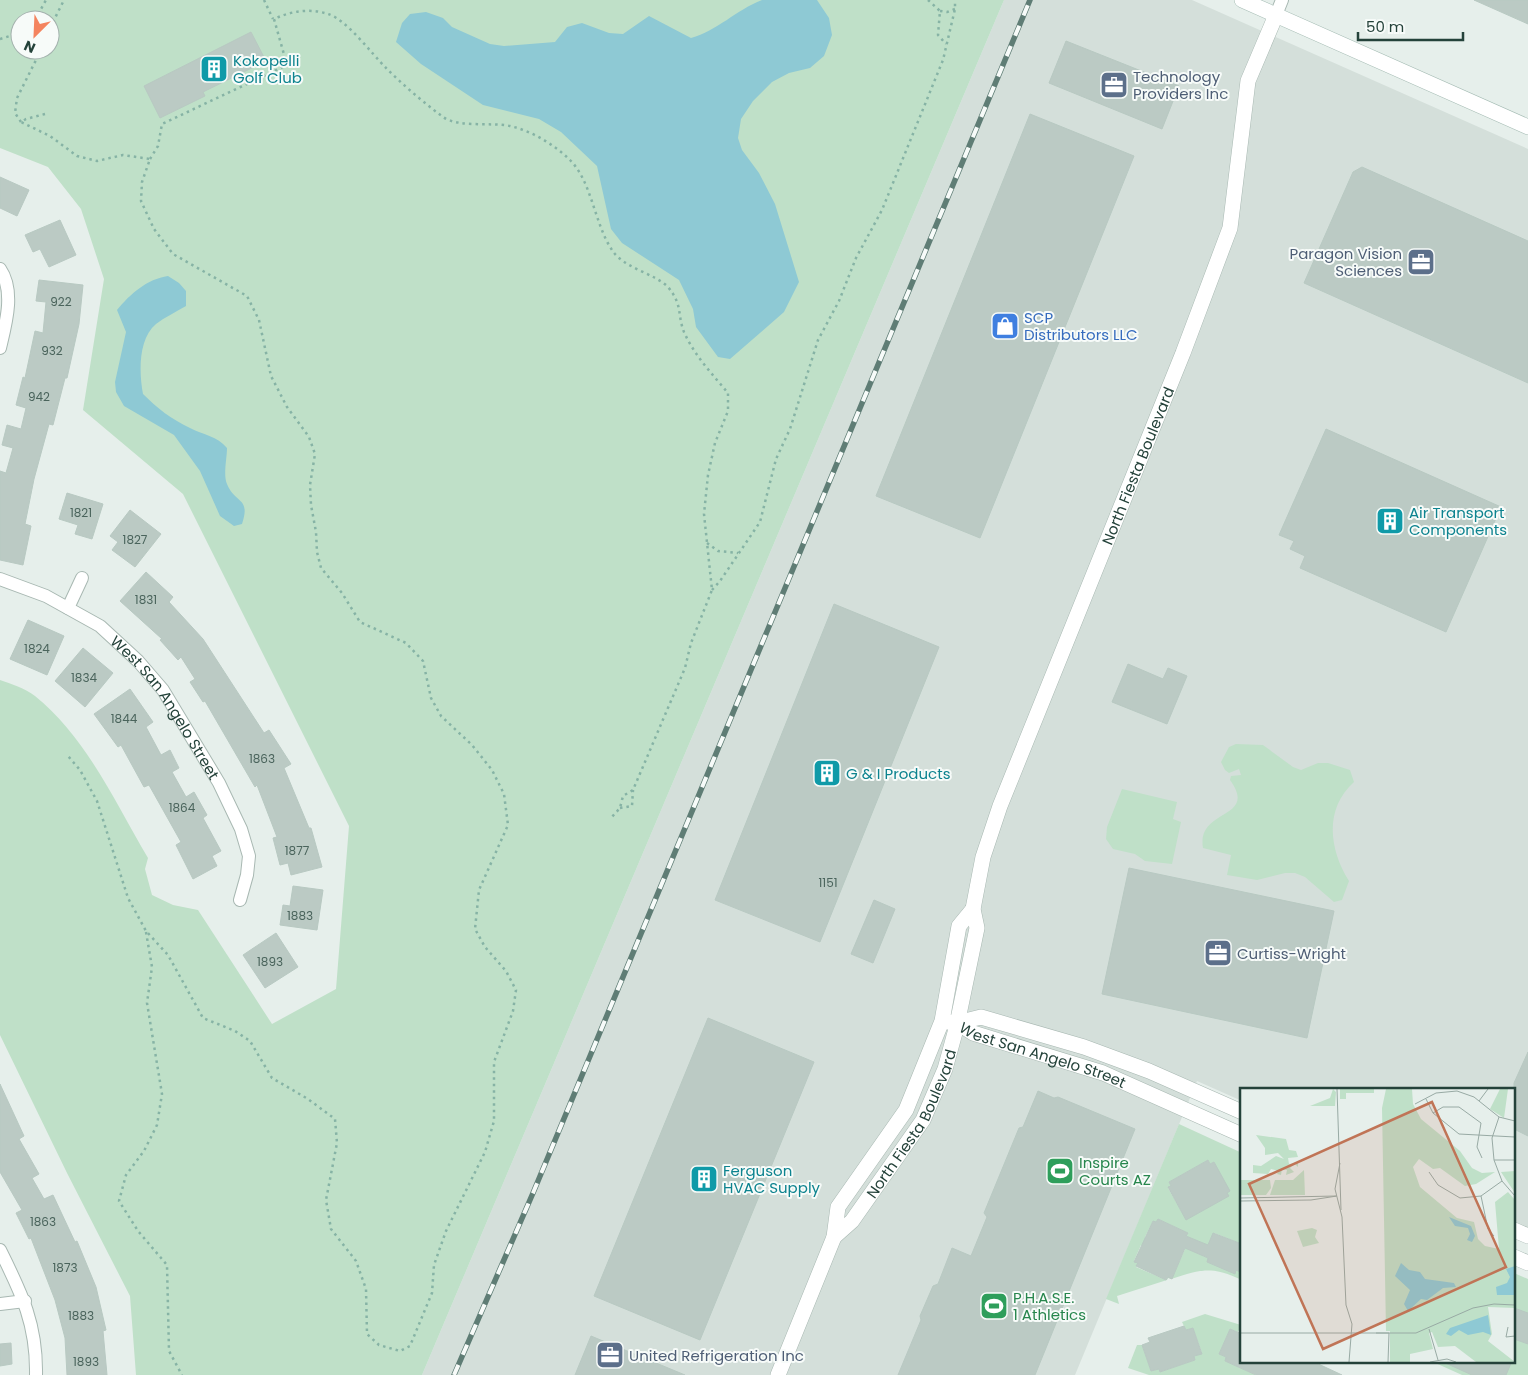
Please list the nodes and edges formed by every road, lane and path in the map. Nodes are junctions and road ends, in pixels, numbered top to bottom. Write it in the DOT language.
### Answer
graph roads {
  1 [pos="264,0"];
  2 [pos="928,0"];
  3 [pos="955,0"];
  4 [pos="1242,0"];
  5 [pos="1282,0"];
  6 [pos="954,10"];
  7 [pos="940,11"];
  8 [pos="1276,15"];
  9 [pos="274,19"];
  10 [pos="946,44"];
  11 [pos="36,60"];
  12 [pos="45,114"];
  13 [pos="21,122"];
  14 [pos="1528,127"];
  15 [pos="150,158"];
  16 [pos="0,269"];
  17 [pos="0,348"];
  18 [pos="707,543"];
  19 [pos="738,552"];
  20 [pos="82,578"];
  21 [pos="0,579"];
  22 [pos="712,590"];
  23 [pos="68,608"];
  24 [pos="68,756"];
  25 [pos="633,790"];
  26 [pos="620,808"];
  27 [pos="610,819"];
  28 [pos="240,900"];
  29 [pos="146,931"];
  30 [pos="950,1022"];
  31 [pos="1240,1111"];
  32 [pos="1240,1133"];
  33 [pos="1516,1231"];
  34 [pos="1528,1236"];
  35 [pos="0,1250"];
  36 [pos="1516,1258"];
  37 [pos="1528,1263"];
  38 [pos="25,1301"];
  39 [pos="0,1304"];
  40 [pos="36,1375"];
  41 [pos="182,1375"];
  42 [pos="778,1375"];
  1 -- 9 [label="path"];
  2 -- 7 [label="path"];
  3 -- 6 [label="path"];
  4 -- 8 [label="street"];
  5 -- 8 [label="street"];
  6 -- 7 [label="path"];
  6 -- 10 [label="path"];
  7 -- 10 [label="path"];
  8 -- 14 [label="street"];
  8 -- 30 [label="street, North Fiesta Boulevard"];
  9 -- 15 [label="path"];
  9 -- 18 [label="path"];
  10 -- 19 [label="path"];
  11 -- 13 [label="path"];
  12 -- 13 [label="path"];
  13 -- 15 [label="path"];
  15 -- 29 [label="path"];
  16 -- 17 [label="street"];
  18 -- 19 [label="path"];
  18 -- 22 [label="path"];
  19 -- 22 [label="path"];
  20 -- 23 [label="street"];
  21 -- 23 [label="street, West San Angelo Street"];
  22 -- 25 [label="path"];
  23 -- 28 [label="street, West San Angelo Street"];
  24 -- 29 [label="path"];
  25 -- 26 [label="path"];
  25 -- 26 [label="path"];
  26 -- 27 [label="path"];
  29 -- 41 [label="path"];
  30 -- 31 [label="street, West San Angelo Street"];
  30 -- 32 [label="street, West San Angelo Street"];
  30 -- 42 [label="street, North Fiesta Boulevard"];
  33 -- 34 [label="street"];
  35 -- 38 [label="street"];
  36 -- 37 [label="street"];
  38 -- 39 [label="street"];
  38 -- 40 [label="street"];
}
